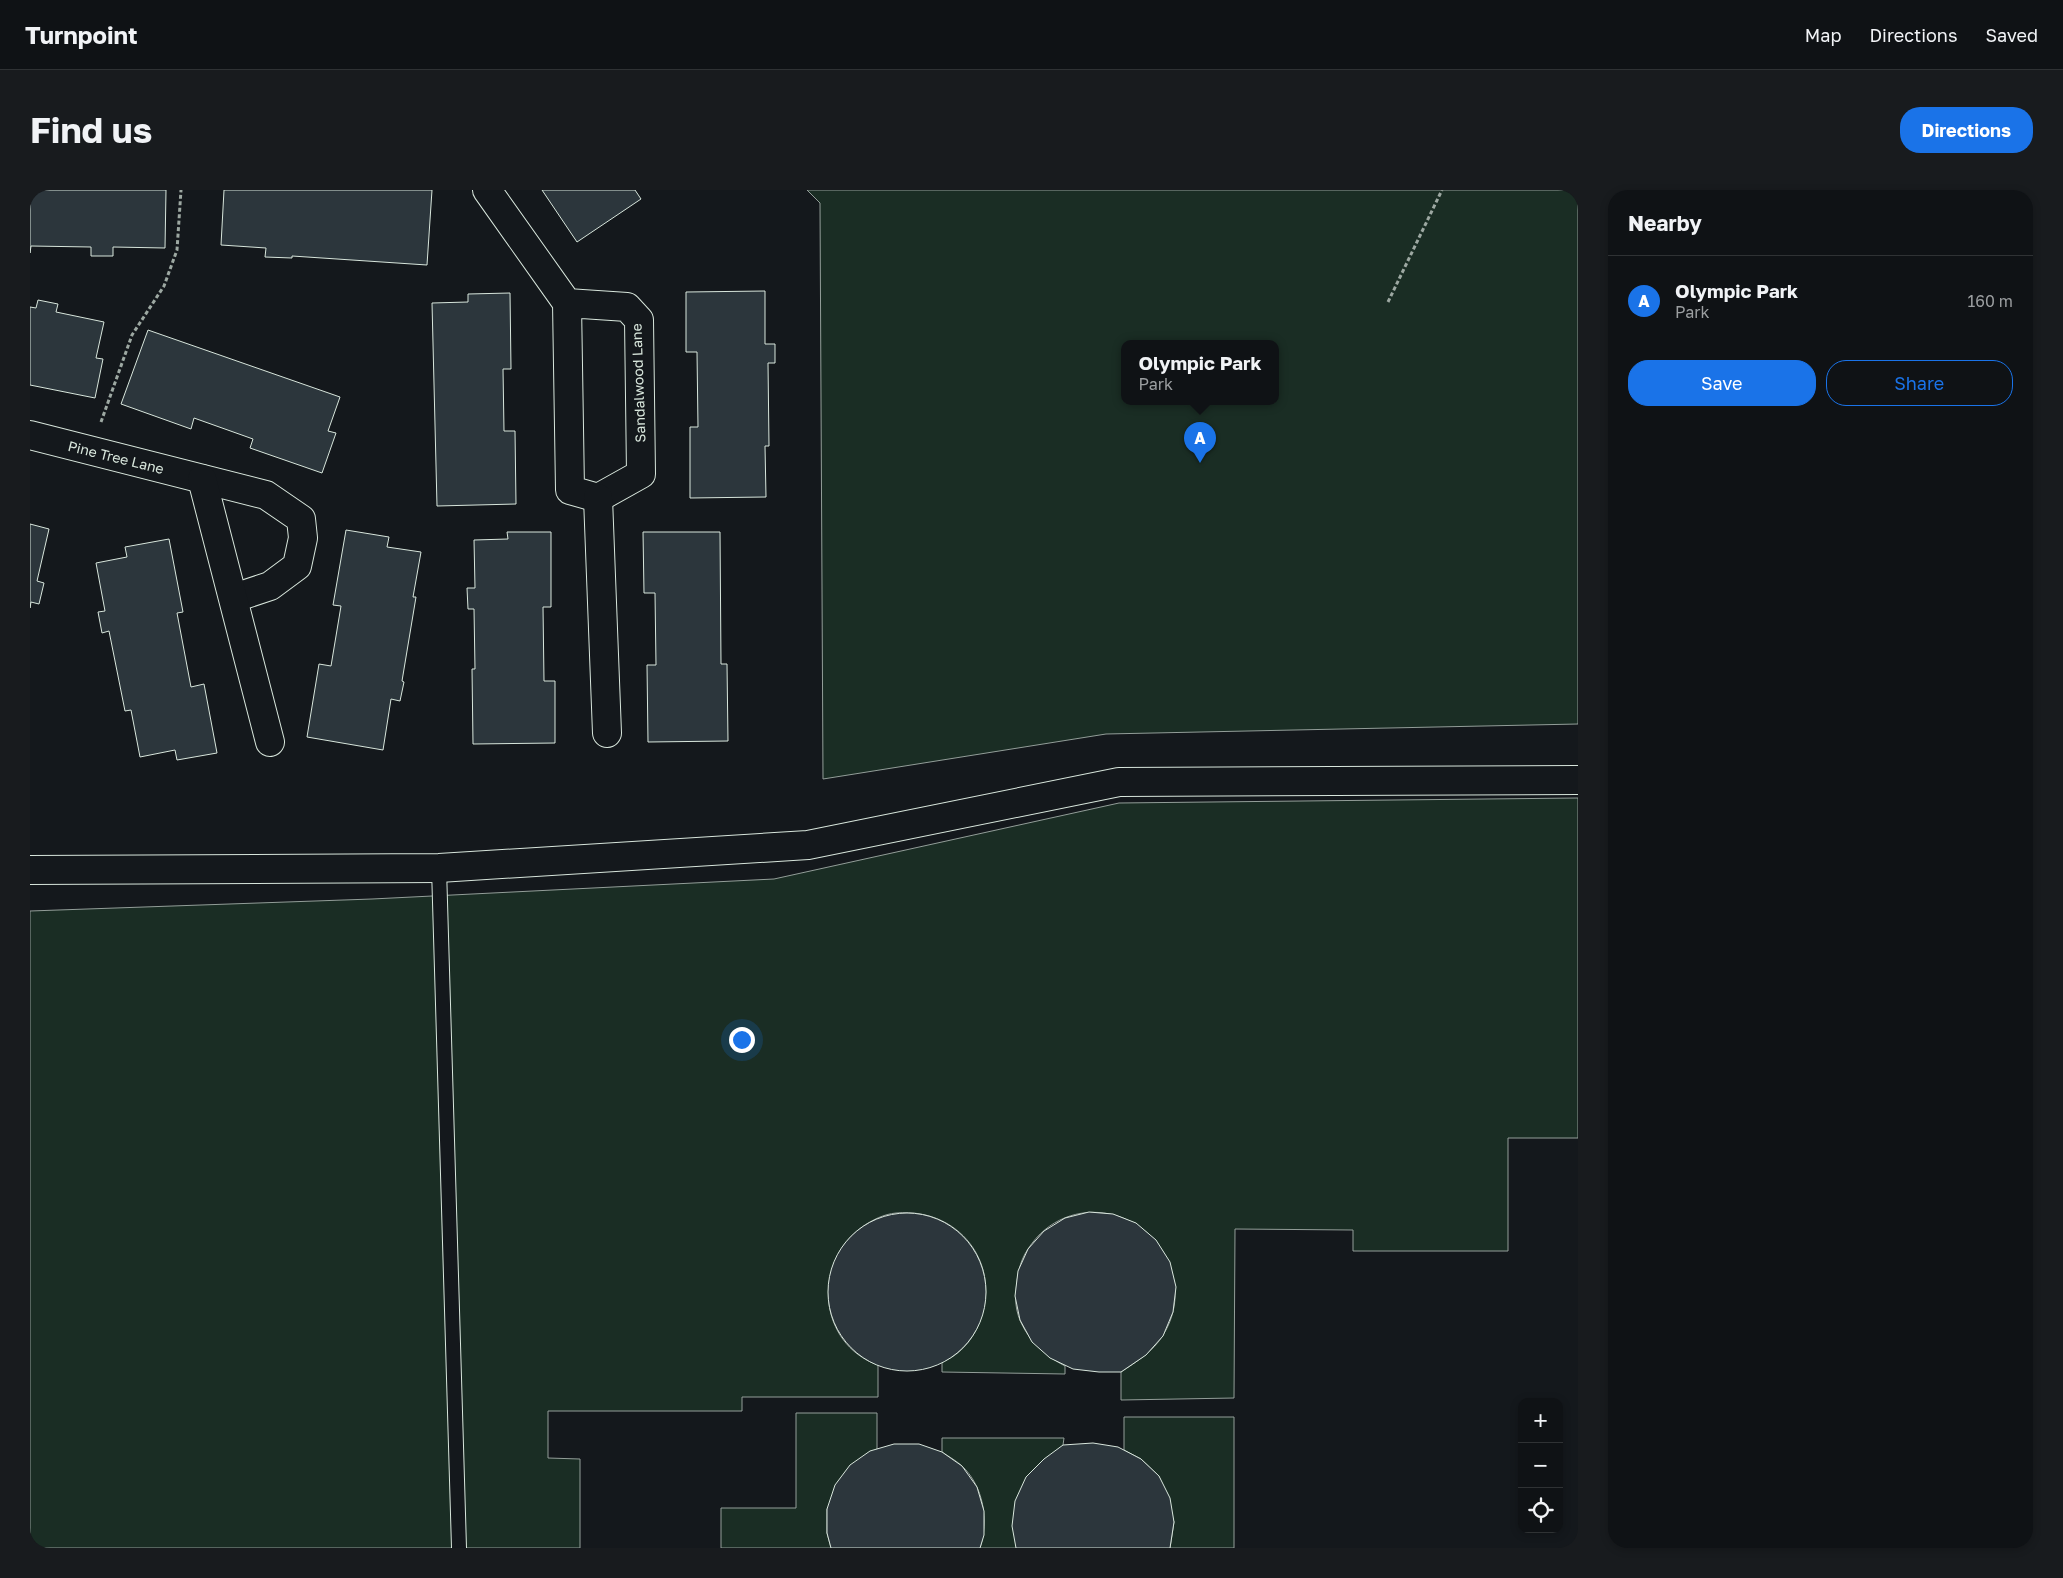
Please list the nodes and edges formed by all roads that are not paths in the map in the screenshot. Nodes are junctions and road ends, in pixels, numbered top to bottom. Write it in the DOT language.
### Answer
graph roads {
  1 [pos="487,190"];
  2 [pos="567,303"];
  3 [pos="30,435"];
  4 [pos="202,479"];
  5 [pos="598,498"];
  6 [pos="234,598"];
  7 [pos="606,733"];
  8 [pos="270,742"];
  9 [pos="1578,780"];
  10 [pos="439,868"];
  11 [pos="30,870"];
  12 [pos="459,1548"];
  1 -- 2 [label="street"];
  2 -- 5 [label="street"];
  2 -- 5 [label="street, Sandalwood Lane"];
  3 -- 4 [label="street, Pine Tree Lane"];
  4 -- 6 [label="street"];
  4 -- 6 [label="street, Pine Tree Lane"];
  5 -- 7 [label="street"];
  6 -- 8 [label="street"];
  9 -- 10 [label="street"];
  10 -- 11 [label="street"];
  10 -- 12 [label="lane"];
}
